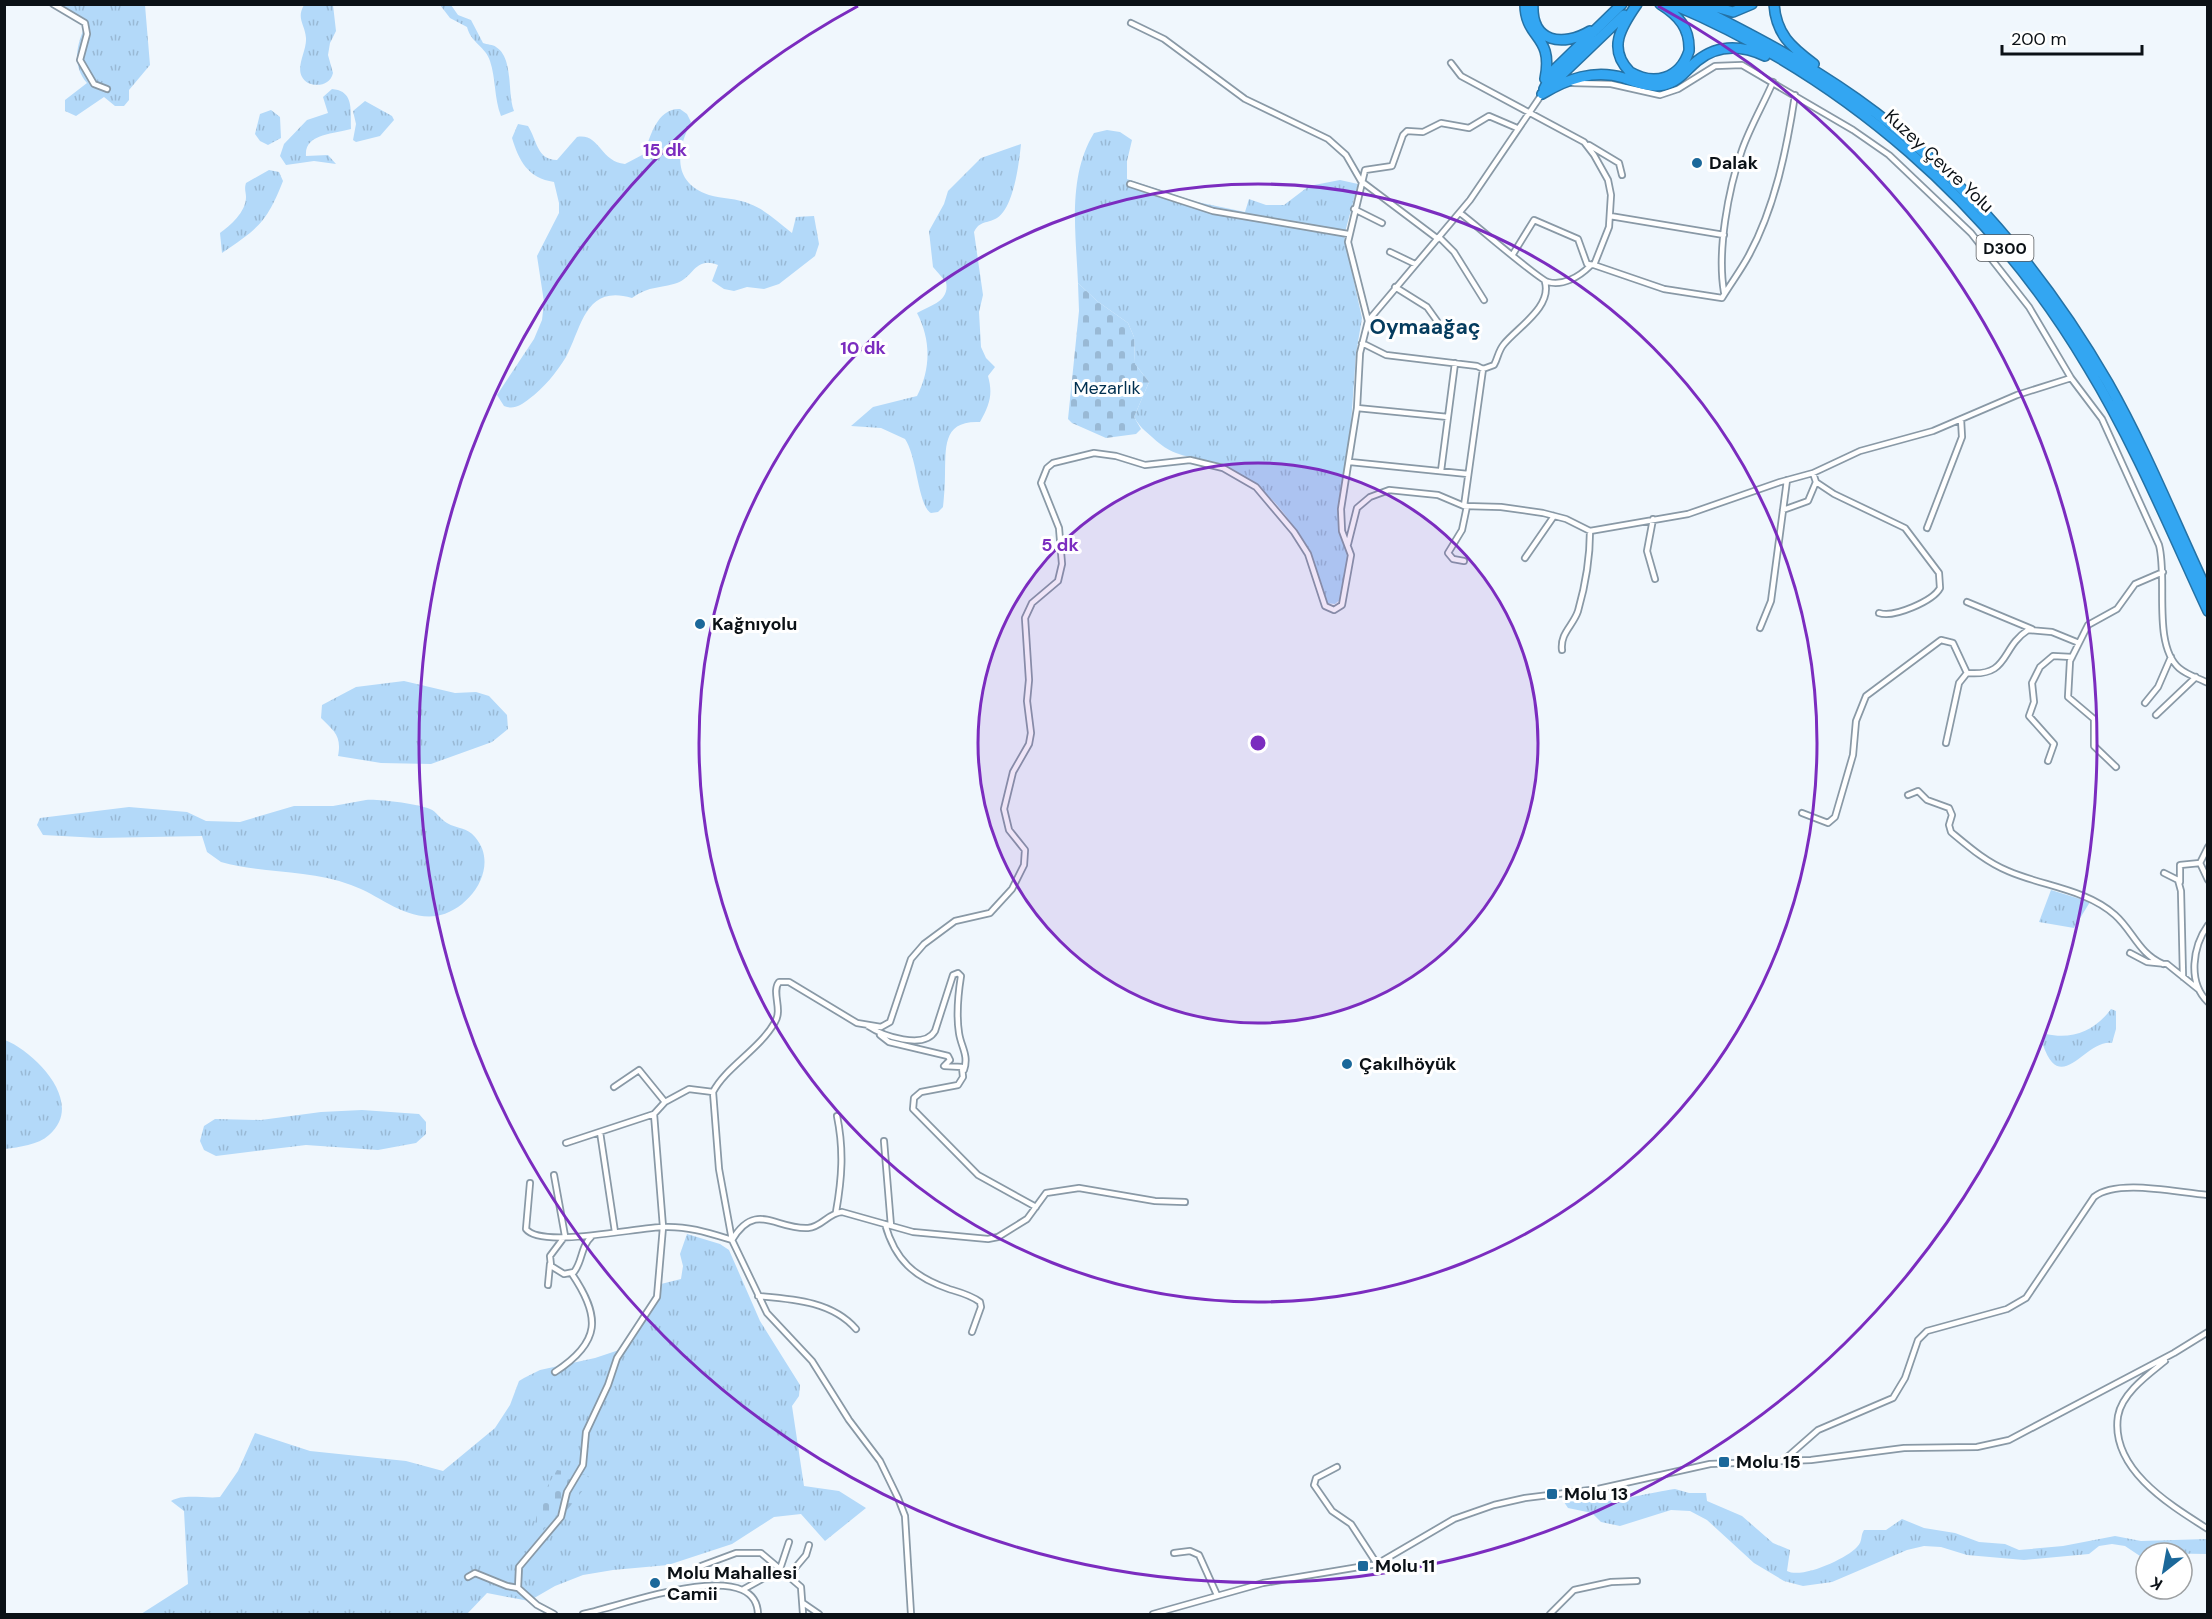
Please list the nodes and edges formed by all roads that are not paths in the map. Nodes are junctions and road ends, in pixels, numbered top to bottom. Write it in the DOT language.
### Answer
graph roads {
  1 [pos="53,4"];
  2 [pos="1525,4"];
  3 [pos="1533,4"];
  4 [pos="1622,4"];
  5 [pos="1636,4"];
  6 [pos="1660,4"];
  7 [pos="1672,4"];
  8 [pos="1691,4"];
  9 [pos="1705,4"];
  10 [pos="1752,4"];
  11 [pos="1774,4"];
  12 [pos="1605,21"];
  13 [pos="1131,23"];
  14 [pos="1451,63"];
  15 [pos="1773,82"];
  16 [pos="1560,83"];
  17 [pos="107,89"];
  18 [pos="1542,94"];
  19 [pos="1795,95"];
  20 [pos="1851,105"];
  21 [pos="1529,112"];
  22 [pos="1517,128"];
  23 [pos="1900,133"];
  24 [pos="1584,142"];
  25 [pos="1622,175"];
  26 [pos="1361,181"];
  27 [pos="1130,184"];
  28 [pos="1354,209"];
  29 [pos="1460,213"];
  30 [pos="1610,216"];
  31 [pos="1382,223"];
  32 [pos="1348,234"];
  33 [pos="1724,235"];
  34 [pos="1438,238"];
  35 [pos="1390,252"];
  36 [pos="1513,254"];
  37 [pos="1415,264"];
  38 [pos="1592,266"];
  39 [pos="1545,282"];
  40 [pos="1395,287"];
  41 [pos="1725,293"];
  42 [pos="1484,300"];
  43 [pos="1368,321"];
  44 [pos="1437,321"];
  45 [pos="1362,344"];
  46 [pos="1455,363"];
  47 [pos="1483,369"];
  48 [pos="2071,378"];
  49 [pos="1356,408"];
  50 [pos="1448,417"];
  51 [pos="1962,419"];
  52 [pos="1350,462"];
  53 [pos="1441,471"];
  54 [pos="1813,473"];
  55 [pos="1468,474"];
  56 [pos="1787,480"];
  57 [pos="1816,482"];
  58 [pos="1465,506"];
  59 [pos="1783,510"];
  60 [pos="1554,516"];
  61 [pos="1653,519"];
  62 [pos="1927,528"];
  63 [pos="1590,531"];
  64 [pos="1348,546"];
  65 [pos="1525,558"];
  66 [pos="1464,561"];
  67 [pos="2163,572"];
  68 [pos="1655,579"];
  69 [pos="2208,593"];
  70 [pos="1967,602"];
  71 [pos="2208,611"];
  72 [pos="1879,613"];
  73 [pos="1760,628"];
  74 [pos="2032,629"];
  75 [pos="2079,643"];
  76 [pos="1562,650"];
  77 [pos="2072,657"];
  78 [pos="2171,657"];
  79 [pos="1967,674"];
  80 [pos="2196,677"];
  81 [pos="2208,683"];
  82 [pos="2145,703"];
  83 [pos="2156,715"];
  84 [pos="1947,743"];
  85 [pos="2048,761"];
  86 [pos="2116,767"];
  87 [pos="1908,795"];
  88 [pos="1802,813"];
  89 [pos="2208,847"];
  90 [pos="2200,862"];
  91 [pos="2164,873"];
  92 [pos="2208,880"];
  93 [pos="2180,882"];
  94 [pos="2208,925"];
  95 [pos="2130,953"];
  96 [pos="2163,964"];
  97 [pos="2183,977"];
  98 [pos="2198,989"];
  99 [pos="2208,1002"];
  100 [pos="868,1026"];
  101 [pos="880,1035"];
  102 [pos="964,1070"];
  103 [pos="614,1087"];
  104 [pos="713,1092"];
  105 [pos="665,1102"];
  106 [pos="654,1114"];
  107 [pos="837,1116"];
  108 [pos="600,1132"];
  109 [pos="885,1141"];
  110 [pos="566,1143"];
  111 [pos="554,1175"];
  112 [pos="530,1183"];
  113 [pos="2208,1195"];
  114 [pos="1185,1202"];
  115 [pos="1036,1207"];
  116 [pos="836,1212"];
  117 [pos="888,1225"];
  118 [pos="663,1227"];
  119 [pos="615,1232"];
  120 [pos="592,1235"];
  121 [pos="565,1236"];
  122 [pos="732,1240"];
  123 [pos="550,1263"];
  124 [pos="572,1274"];
  125 [pos="548,1285"];
  126 [pos="758,1296"];
  127 [pos="856,1329"];
  128 [pos="972,1332"];
  129 [pos="2208,1332"];
  130 [pos="2174,1353"];
  131 [pos="555,1372"];
  132 [pos="1784,1460"];
  133 [pos="1337,1467"];
  134 [pos="2208,1529"];
  135 [pos="789,1542"];
  136 [pos="809,1545"];
  137 [pos="1174,1553"];
  138 [pos="1377,1564"];
  139 [pos="701,1566"];
  140 [pos="780,1569"];
  141 [pos="790,1574"];
  142 [pos="468,1577"];
  143 [pos="1637,1581"];
  144 [pos="518,1587"];
  145 [pos="744,1589"];
  146 [pos="1217,1595"];
  147 [pos="803,1603"];
  148 [pos="554,1614"];
  149 [pos="583,1614"];
  150 [pos="758,1614"];
  151 [pos="804,1614"];
  152 [pos="819,1614"];
  153 [pos="911,1614"];
  154 [pos="1153,1614"];
  155 [pos="1550,1614"];
  1 -- 17 [label="street"];
  2 -- 18 [label="highway"];
  3 -- 12 [label="highway"];
  4 -- 12 [label="highway"];
  5 -- 6 [label="highway"];
  5 -- 18 [label="highway"];
  7 -- 20 [label="highway, Kuzey Çevre Yolu / D300"];
  8 -- 23 [label="highway, Kuzey Çevre Yolu / D300"];
  9 -- 10 [label="highway"];
  11 -- 23 [label="highway"];
  12 -- 18 [label="highway"];
  13 -- 26 [label="street"];
  14 -- 21 [label="street"];
  15 -- 16 [label="street"];
  15 -- 19 [label="street"];
  15 -- 33 [label="street"];
  16 -- 18 [label="highway"];
  16 -- 20 [label="highway"];
  18 -- 21 [label="street"];
  19 -- 41 [label="street"];
  19 -- 48 [label="street"];
  20 -- 71 [label="highway, Kuzey Çevre Yolu / D300"];
  21 -- 22 [label="street"];
  21 -- 24 [label="street"];
  22 -- 26 [label="street"];
  22 -- 29 [label="street"];
  23 -- 69 [label="highway, Kuzey Çevre Yolu / D300"];
  24 -- 25 [label="street"];
  24 -- 30 [label="street"];
  26 -- 28 [label="street"];
  26 -- 34 [label="street"];
  27 -- 32 [label="street"];
  28 -- 31 [label="street"];
  28 -- 32 [label="street"];
  29 -- 34 [label="street"];
  29 -- 36 [label="street"];
  30 -- 33 [label="street"];
  30 -- 38 [label="street"];
  32 -- 43 [label="street"];
  33 -- 41 [label="street"];
  34 -- 37 [label="street"];
  34 -- 42 [label="street"];
  35 -- 37 [label="street"];
  36 -- 38 [label="street"];
  36 -- 39 [label="street"];
  37 -- 40 [label="street"];
  38 -- 39 [label="street"];
  38 -- 41 [label="street"];
  39 -- 47 [label="street"];
  40 -- 43 [label="street"];
  40 -- 44 [label="street"];
  43 -- 45 [label="street"];
  45 -- 46 [label="street"];
  45 -- 49 [label="street"];
  46 -- 47 [label="street"];
  46 -- 50 [label="street"];
  47 -- 55 [label="street"];
  48 -- 51 [label="street"];
  48 -- 67 [label="street"];
  49 -- 50 [label="street"];
  49 -- 52 [label="street"];
  50 -- 53 [label="street"];
  51 -- 54 [label="street"];
  51 -- 62 [label="street"];
  52 -- 53 [label="street"];
  52 -- 64 [label="street"];
  53 -- 55 [label="street"];
  54 -- 56 [label="street"];
  54 -- 57 [label="street"];
  55 -- 58 [label="street"];
  56 -- 59 [label="street"];
  56 -- 61 [label="street"];
  57 -- 59 [label="street"];
  57 -- 72 [label="street"];
  58 -- 60 [label="street"];
  58 -- 64 [label="street"];
  58 -- 66 [label="street"];
  59 -- 73 [label="street"];
  60 -- 63 [label="street"];
  60 -- 65 [label="street"];
  61 -- 63 [label="street"];
  61 -- 68 [label="street"];
  63 -- 76 [label="street"];
  64 -- 100 [label="street"];
  67 -- 75 [label="street"];
  67 -- 78 [label="street"];
  70 -- 74 [label="street"];
  74 -- 75 [label="street"];
  74 -- 79 [label="street"];
  75 -- 77 [label="street"];
  77 -- 85 [label="street"];
  77 -- 86 [label="street"];
  78 -- 80 [label="street"];
  78 -- 82 [label="street"];
  79 -- 84 [label="street"];
  79 -- 88 [label="street"];
  80 -- 81 [label="street"];
  80 -- 83 [label="street"];
  87 -- 96 [label="street"];
  89 -- 90 [label="street"];
  90 -- 92 [label="street"];
  90 -- 93 [label="street"];
  91 -- 93 [label="street"];
  93 -- 97 [label="street"];
  94 -- 98 [label="street"];
  95 -- 96 [label="street"];
  96 -- 97 [label="street"];
  97 -- 98 [label="street"];
  98 -- 99 [label="street"];
  100 -- 101 [label="street"];
  100 -- 104 [label="street"];
  101 -- 102 [label="street"];
  101 -- 102 [label="street"];
  102 -- 115 [label="street"];
  103 -- 105 [label="street"];
  104 -- 105 [label="street"];
  104 -- 122 [label="street"];
  105 -- 106 [label="street"];
  106 -- 108 [label="street"];
  106 -- 118 [label="street"];
  107 -- 116 [label="street"];
  108 -- 110 [label="street"];
  108 -- 119 [label="street"];
  109 -- 117 [label="street"];
  111 -- 121 [label="street"];
  112 -- 121 [label="street"];
  113 -- 132 [label="street"];
  114 -- 115 [label="street"];
  115 -- 117 [label="street"];
  116 -- 117 [label="street"];
  116 -- 122 [label="street"];
  117 -- 128 [label="street"];
  118 -- 119 [label="street"];
  118 -- 122 [label="street"];
  118 -- 144 [label="street"];
  119 -- 120 [label="street"];
  120 -- 121 [label="street"];
  120 -- 124 [label="street"];
  121 -- 123 [label="street"];
  122 -- 126 [label="street"];
  123 -- 124 [label="street"];
  123 -- 125 [label="street"];
  124 -- 131 [label="street"];
  126 -- 127 [label="street"];
  126 -- 153 [label="street"];
  129 -- 130 [label="street"];
  130 -- 132 [label="street"];
  130 -- 134 [label="street"];
  132 -- 138 [label="street"];
  133 -- 138 [label="street"];
  135 -- 140 [label="street"];
  136 -- 141 [label="street"];
  137 -- 146 [label="street"];
  138 -- 146 [label="street"];
  139 -- 140 [label="street"];
  140 -- 141 [label="street"];
  140 -- 145 [label="street"];
  141 -- 147 [label="street"];
  142 -- 144 [label="street"];
  143 -- 155 [label="street"];
  144 -- 148 [label="street"];
  145 -- 149 [label="street"];
  145 -- 150 [label="street"];
  146 -- 154 [label="street"];
  147 -- 151 [label="street"];
  147 -- 152 [label="street"];
}
